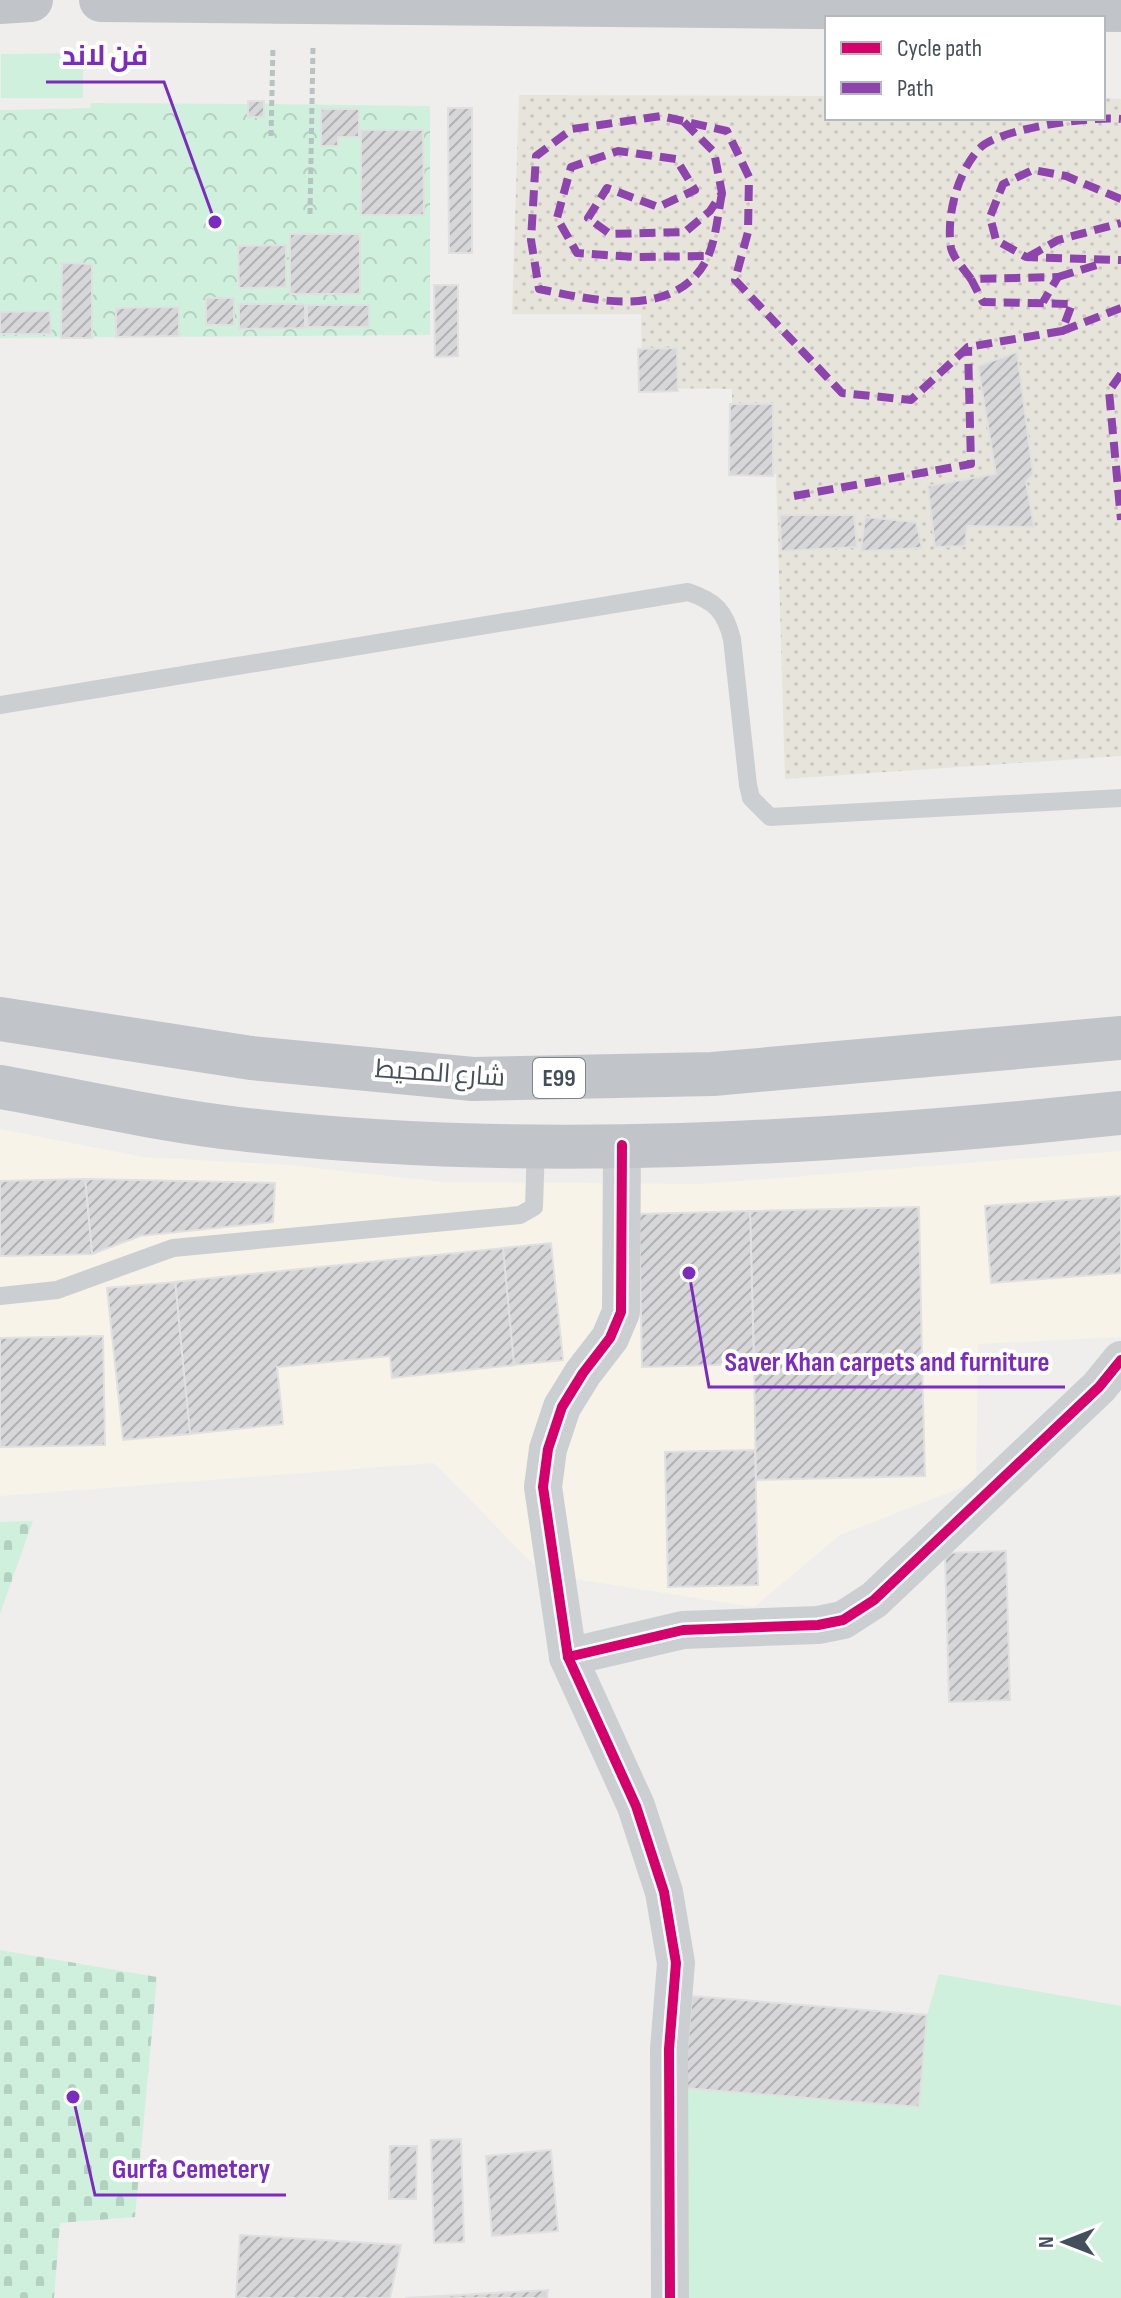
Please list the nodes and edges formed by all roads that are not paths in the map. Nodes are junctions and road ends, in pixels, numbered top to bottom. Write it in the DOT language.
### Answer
graph roads {
  1 [pos="31,0"];
  2 [pos="101,0"];
  3 [pos="0,2"];
  4 [pos="657,2"];
  5 [pos="1121,10"];
  6 [pos="0,705"];
  7 [pos="1121,798"];
  8 [pos="0,1019"];
  9 [pos="1121,1038"];
  10 [pos="0,1087"];
  11 [pos="1121,1113"];
  12 [pos="536,1145"];
  13 [pos="622,1145"];
  14 [pos="0,1296"];
  15 [pos="1121,1360"];
  16 [pos="568,1657"];
  17 [pos="670,2298"];
  1 -- 3 [label="highway"];
  2 -- 4 [label="highway"];
  4 -- 5 [label="highway"];
  6 -- 7 [label="lane"];
  8 -- 9 [label="highway, شارع المحيط / E99"];
  10 -- 12 [label="highway"];
  11 -- 13 [label="highway"];
  12 -- 13 [label="highway"];
  12 -- 14 [label="lane"];
  13 -- 16 [label="street"];
  15 -- 16 [label="street"];
  16 -- 17 [label="street"];
}
